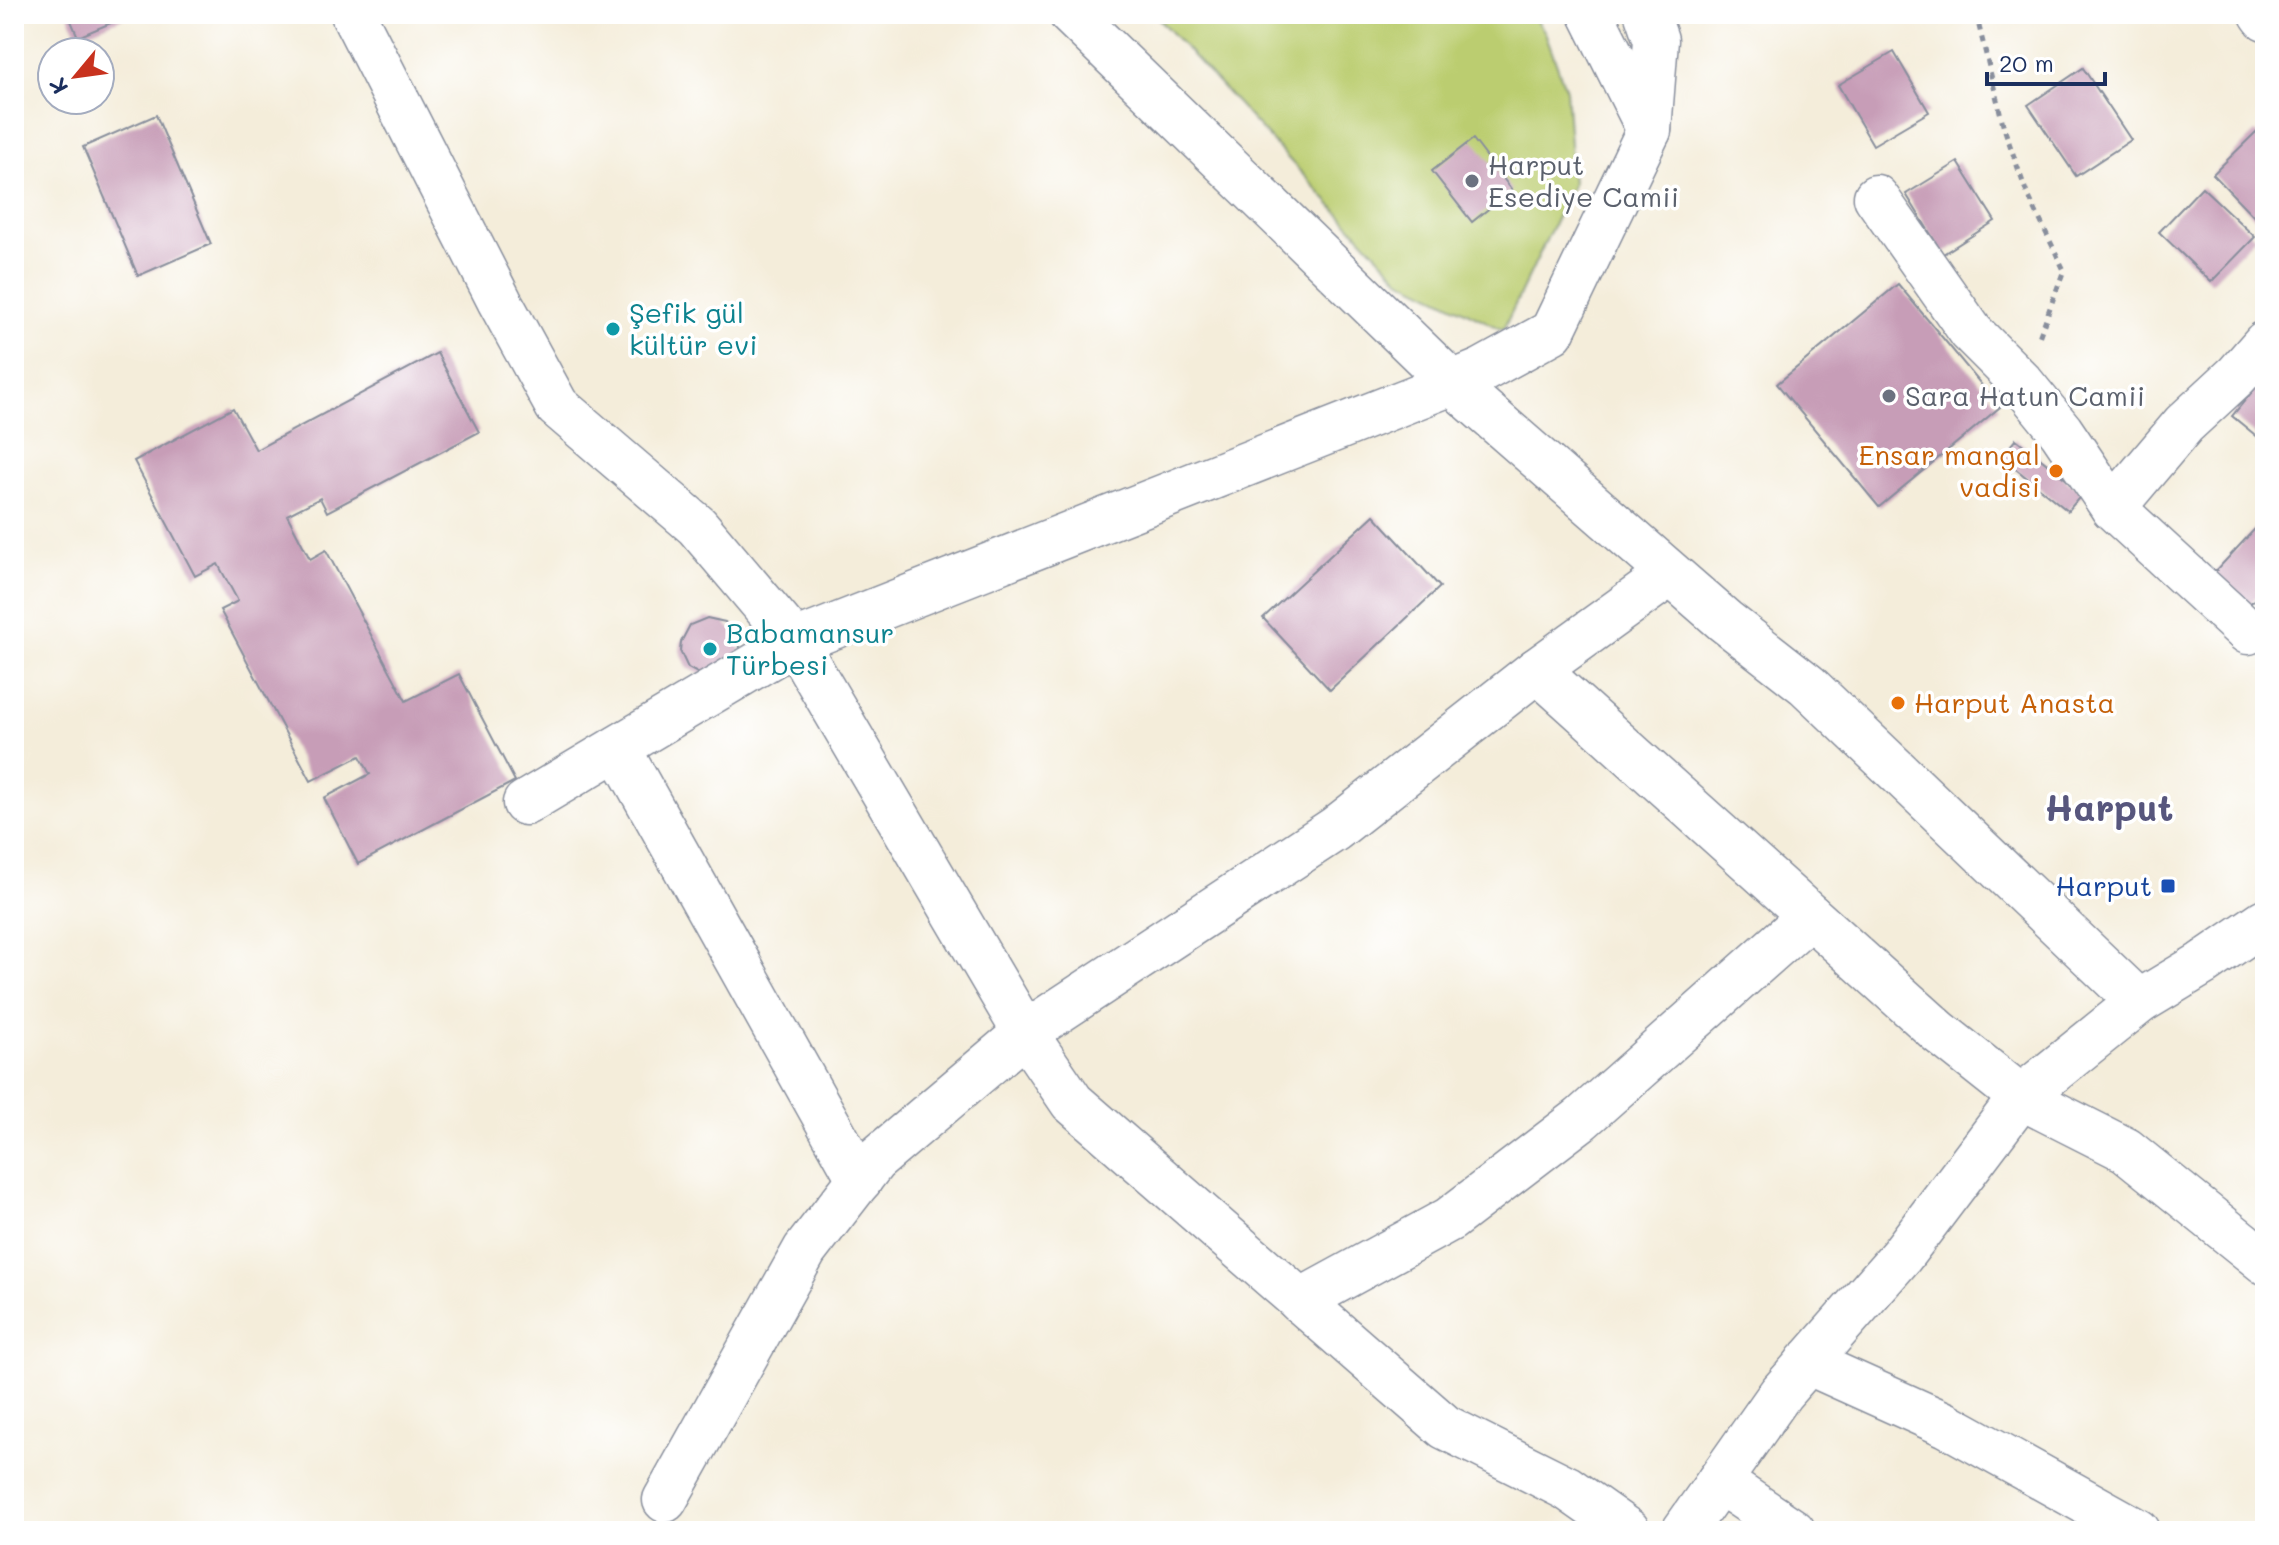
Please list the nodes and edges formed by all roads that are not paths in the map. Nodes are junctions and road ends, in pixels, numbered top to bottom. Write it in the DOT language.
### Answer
graph roads {
  1 [pos="353,14"];
  2 [pos="1071,14"];
  3 [pos="1591,14"];
  4 [pos="1647,14"];
  5 [pos="1649,130"];
  6 [pos="1876,197"];
  7 [pos="2265,343"];
  8 [pos="1452,383"];
  9 [pos="2113,508"];
  10 [pos="1670,574"];
  11 [pos="2259,630"];
  12 [pos="795,642"];
  13 [pos="1537,670"];
  14 [pos="618,748"];
  15 [pos="525,803"];
  16 [pos="1810,916"];
  17 [pos="2265,921"];
  18 [pos="2139,1002"];
  19 [pos="1025,1033"];
  20 [pos="2021,1097"];
  21 [pos="860,1180"];
  22 [pos="2265,1262"];
  23 [pos="1300,1301"];
  24 [pos="1807,1362"];
  25 [pos="1719,1481"];
  26 [pos="665,1500"];
  27 [pos="1628,1531"];
  28 [pos="1684,1531"];
  29 [pos="1793,1531"];
  30 [pos="2138,1531"];
  1 -- 12 [label="street"];
  2 -- 8 [label="street"];
  3 -- 5 [label="street"];
  4 -- 5 [label="street"];
  5 -- 8 [label="street"];
  6 -- 9 [label="street"];
  7 -- 9 [label="street"];
  8 -- 10 [label="street"];
  8 -- 12 [label="street"];
  9 -- 11 [label="street"];
  10 -- 13 [label="street"];
  10 -- 18 [label="street"];
  12 -- 14 [label="street"];
  12 -- 19 [label="street"];
  13 -- 16 [label="street"];
  13 -- 19 [label="street"];
  14 -- 15 [label="street"];
  14 -- 21 [label="street"];
  16 -- 20 [label="street"];
  16 -- 23 [label="street"];
  17 -- 18 [label="street"];
  18 -- 20 [label="street"];
  19 -- 21 [label="street"];
  19 -- 23 [label="street"];
  20 -- 22 [label="street"];
  20 -- 24 [label="street"];
  21 -- 26 [label="street"];
  23 -- 27 [label="street"];
  24 -- 25 [label="street"];
  24 -- 30 [label="street"];
  25 -- 28 [label="street"];
  25 -- 29 [label="street"];
}
